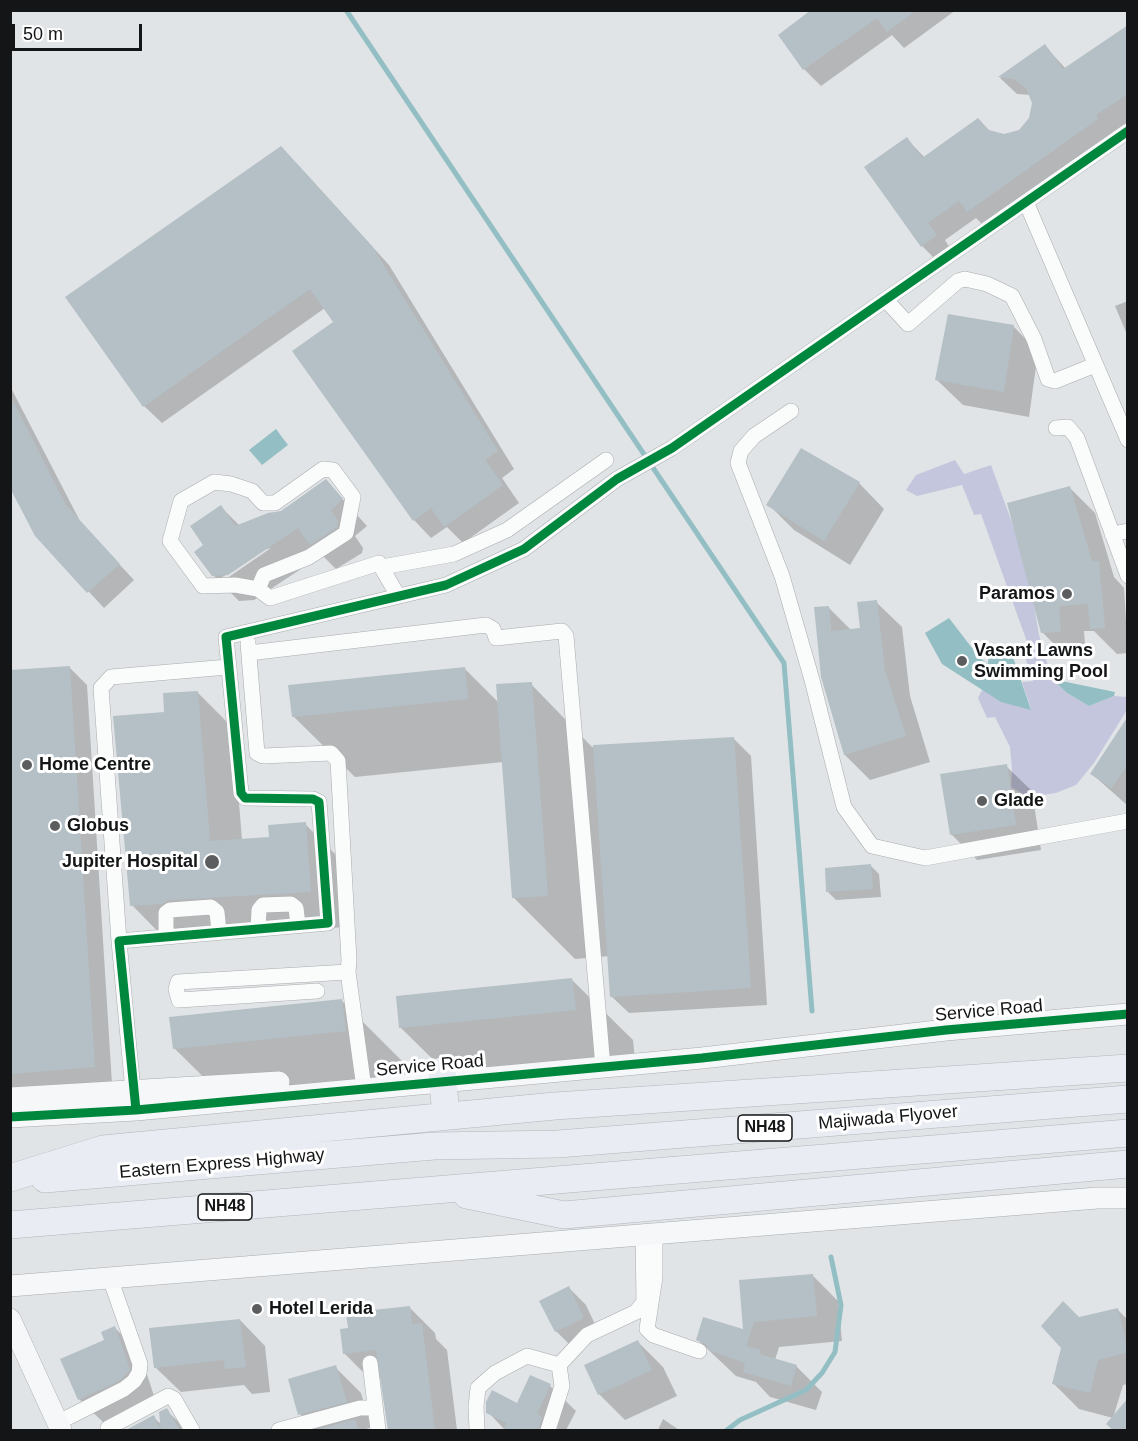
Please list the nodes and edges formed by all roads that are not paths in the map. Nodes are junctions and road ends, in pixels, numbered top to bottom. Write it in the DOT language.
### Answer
graph roads {
  1 [pos="1128,131"];
  2 [pos="1026,202"];
  3 [pos="886,300"];
  4 [pos="1095,365"];
  5 [pos="791,411"];
  6 [pos="1056,428"];
  7 [pos="1128,440"];
  8 [pos="606,460"];
  9 [pos="1128,531"];
  10 [pos="1112,534"];
  11 [pos="378,561"];
  12 [pos="1128,576"];
  13 [pos="258,589"];
  14 [pos="398,596"];
  15 [pos="247,632"];
  16 [pos="249,654"];
  17 [pos="228,667"];
  18 [pos="1128,821"];
  19 [pos="298,925"];
  20 [pos="258,929"];
  21 [pos="219,932"];
  22 [pos="166,936"];
  23 [pos="119,941"];
  24 [pos="348,972"];
  25 [pos="317,991"];
  26 [pos="1128,1014"];
  27 [pos="603,1061"];
  28 [pos="1128,1068"];
  29 [pos="434,1077"];
  30 [pos="363,1083"];
  31 [pos="10,1098"];
  32 [pos="1128,1099"];
  33 [pos="134,1101"];
  34 [pos="10,1117"];
  35 [pos="438,1117"];
  36 [pos="1128,1133"];
  37 [pos="434,1146"];
  38 [pos="1128,1164"];
  39 [pos="10,1180"];
  40 [pos="439,1189"];
  41 [pos="1128,1198"];
  42 [pos="10,1225"];
  43 [pos="649,1234"];
  44 [pos="110,1278"];
  45 [pos="10,1286"];
  46 [pos="10,1319"];
  47 [pos="699,1351"];
  48 [pos="369,1363"];
  49 [pos="559,1365"];
  50 [pos="375,1408"];
  51 [pos="59,1427"];
  52 [pos="108,1428"];
  53 [pos="192,1431"];
  54 [pos="279,1431"];
  55 [pos="378,1431"];
  56 [pos="477,1431"];
  57 [pos="548,1431"];
  1 -- 2 [label="street"];
  2 -- 3 [label="street"];
  2 -- 4 [label="street"];
  3 -- 4 [label="street"];
  3 -- 14 [label="street"];
  4 -- 7 [label="street"];
  5 -- 18 [label="street"];
  6 -- 10 [label="street"];
  8 -- 11 [label="street"];
  9 -- 10 [label="street"];
  10 -- 12 [label="street"];
  11 -- 13 [label="street"];
  11 -- 14 [label="street"];
  13 -- 13 [label="street"];
  14 -- 15 [label="street"];
  15 -- 16 [label="street"];
  15 -- 17 [label="street"];
  16 -- 24 [label="street"];
  16 -- 27 [label="street"];
  17 -- 19 [label="street"];
  17 -- 23 [label="street"];
  19 -- 20 [label="street"];
  19 -- 20 [label="street"];
  20 -- 21 [label="street"];
  21 -- 22 [label="street"];
  21 -- 22 [label="street"];
  22 -- 23 [label="street"];
  23 -- 33 [label="street"];
  24 -- 25 [label="street"];
  24 -- 30 [label="street"];
  26 -- 27 [label="street, Service Road"];
  27 -- 29 [label="street, Service Road"];
  28 -- 35 [label="highway"];
  29 -- 30 [label="street, Service Road"];
  29 -- 35 [label="highway"];
  30 -- 33 [label="street, Service Road"];
  31 -- 33 [label="street, Service Road"];
  32 -- 37 [label="highway, Majiwada Flyover / NH48"];
  33 -- 34 [label="street, Service Road"];
  35 -- 39 [label="highway"];
  36 -- 40 [label="highway, Majiwada Flyover / NH48"];
  37 -- 39 [label="highway, Eastern Express Highway / NH48"];
  38 -- 40 [label="highway"];
  40 -- 42 [label="highway, NH48"];
  41 -- 43 [label="street"];
  43 -- 44 [label="street"];
  43 -- 47 [label="street"];
  43 -- 49 [label="street"];
  44 -- 45 [label="street"];
  44 -- 51 [label="street"];
  46 -- 51 [label="street"];
  48 -- 50 [label="street"];
  49 -- 56 [label="street"];
  49 -- 57 [label="street"];
  50 -- 54 [label="street"];
  50 -- 55 [label="street"];
  52 -- 53 [label="street"];
}
